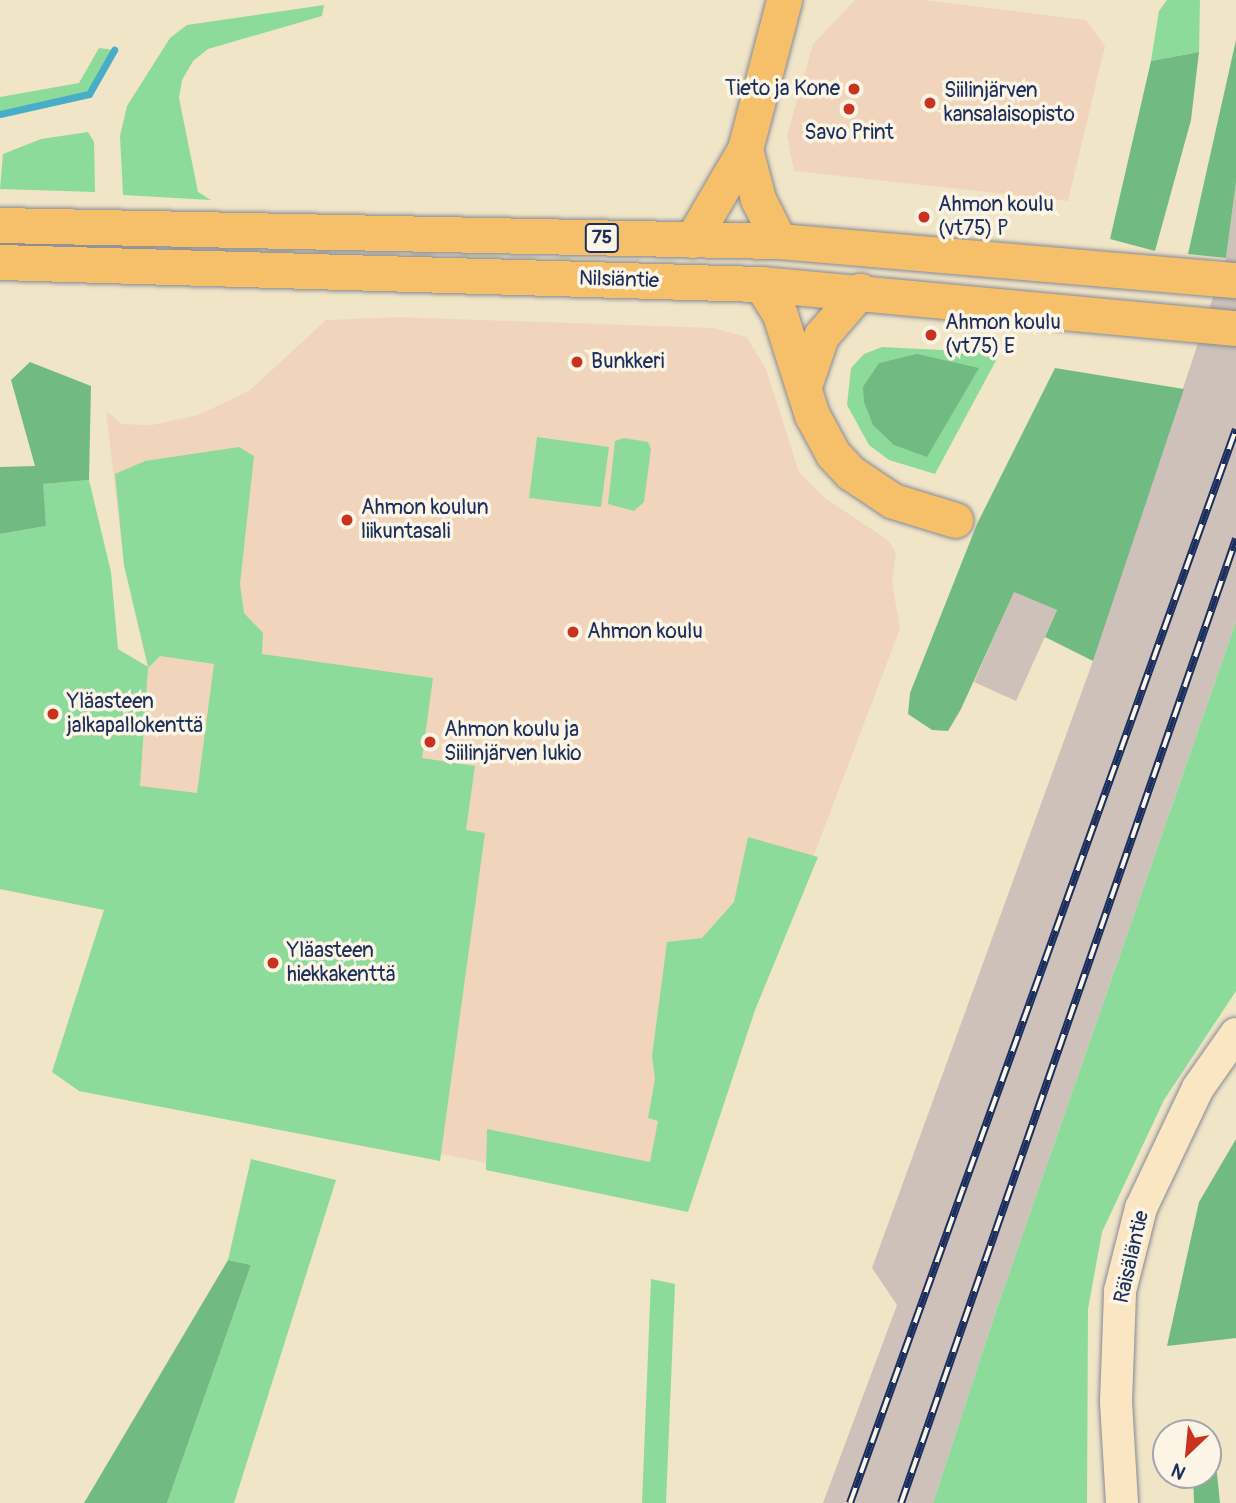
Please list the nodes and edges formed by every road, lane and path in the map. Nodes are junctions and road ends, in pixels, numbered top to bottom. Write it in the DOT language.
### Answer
graph roads {
  1 [pos="784,0"];
  2 [pos="745,149"];
  3 [pos="0,225"];
  4 [pos="691,240"];
  5 [pos="779,242"];
  6 [pos="0,262"];
  7 [pos="1236,280"];
  8 [pos="761,284"];
  9 [pos="860,291"];
  10 [pos="1236,328"];
  11 [pos="804,386"];
  12 [pos="955,520"];
  13 [pos="1236,1034"];
  14 [pos="1122,1503"];
  1 -- 2 [label="main road"];
  2 -- 4 [label="main road"];
  2 -- 5 [label="main road"];
  3 -- 4 [label="main road, Nilsiäntie / 75"];
  4 -- 5 [label="main road, Nilsiäntie / 75"];
  5 -- 7 [label="main road, Nilsiäntie / 75"];
  6 -- 8 [label="main road, Nilsiäntie / 75"];
  8 -- 9 [label="main road, Nilsiäntie / 75"];
  8 -- 11 [label="main road"];
  9 -- 10 [label="main road, Nilsiäntie / 75"];
  9 -- 11 [label="main road"];
  11 -- 12 [label="main road"];
  13 -- 14 [label="street, Räisäläntie"];
}
